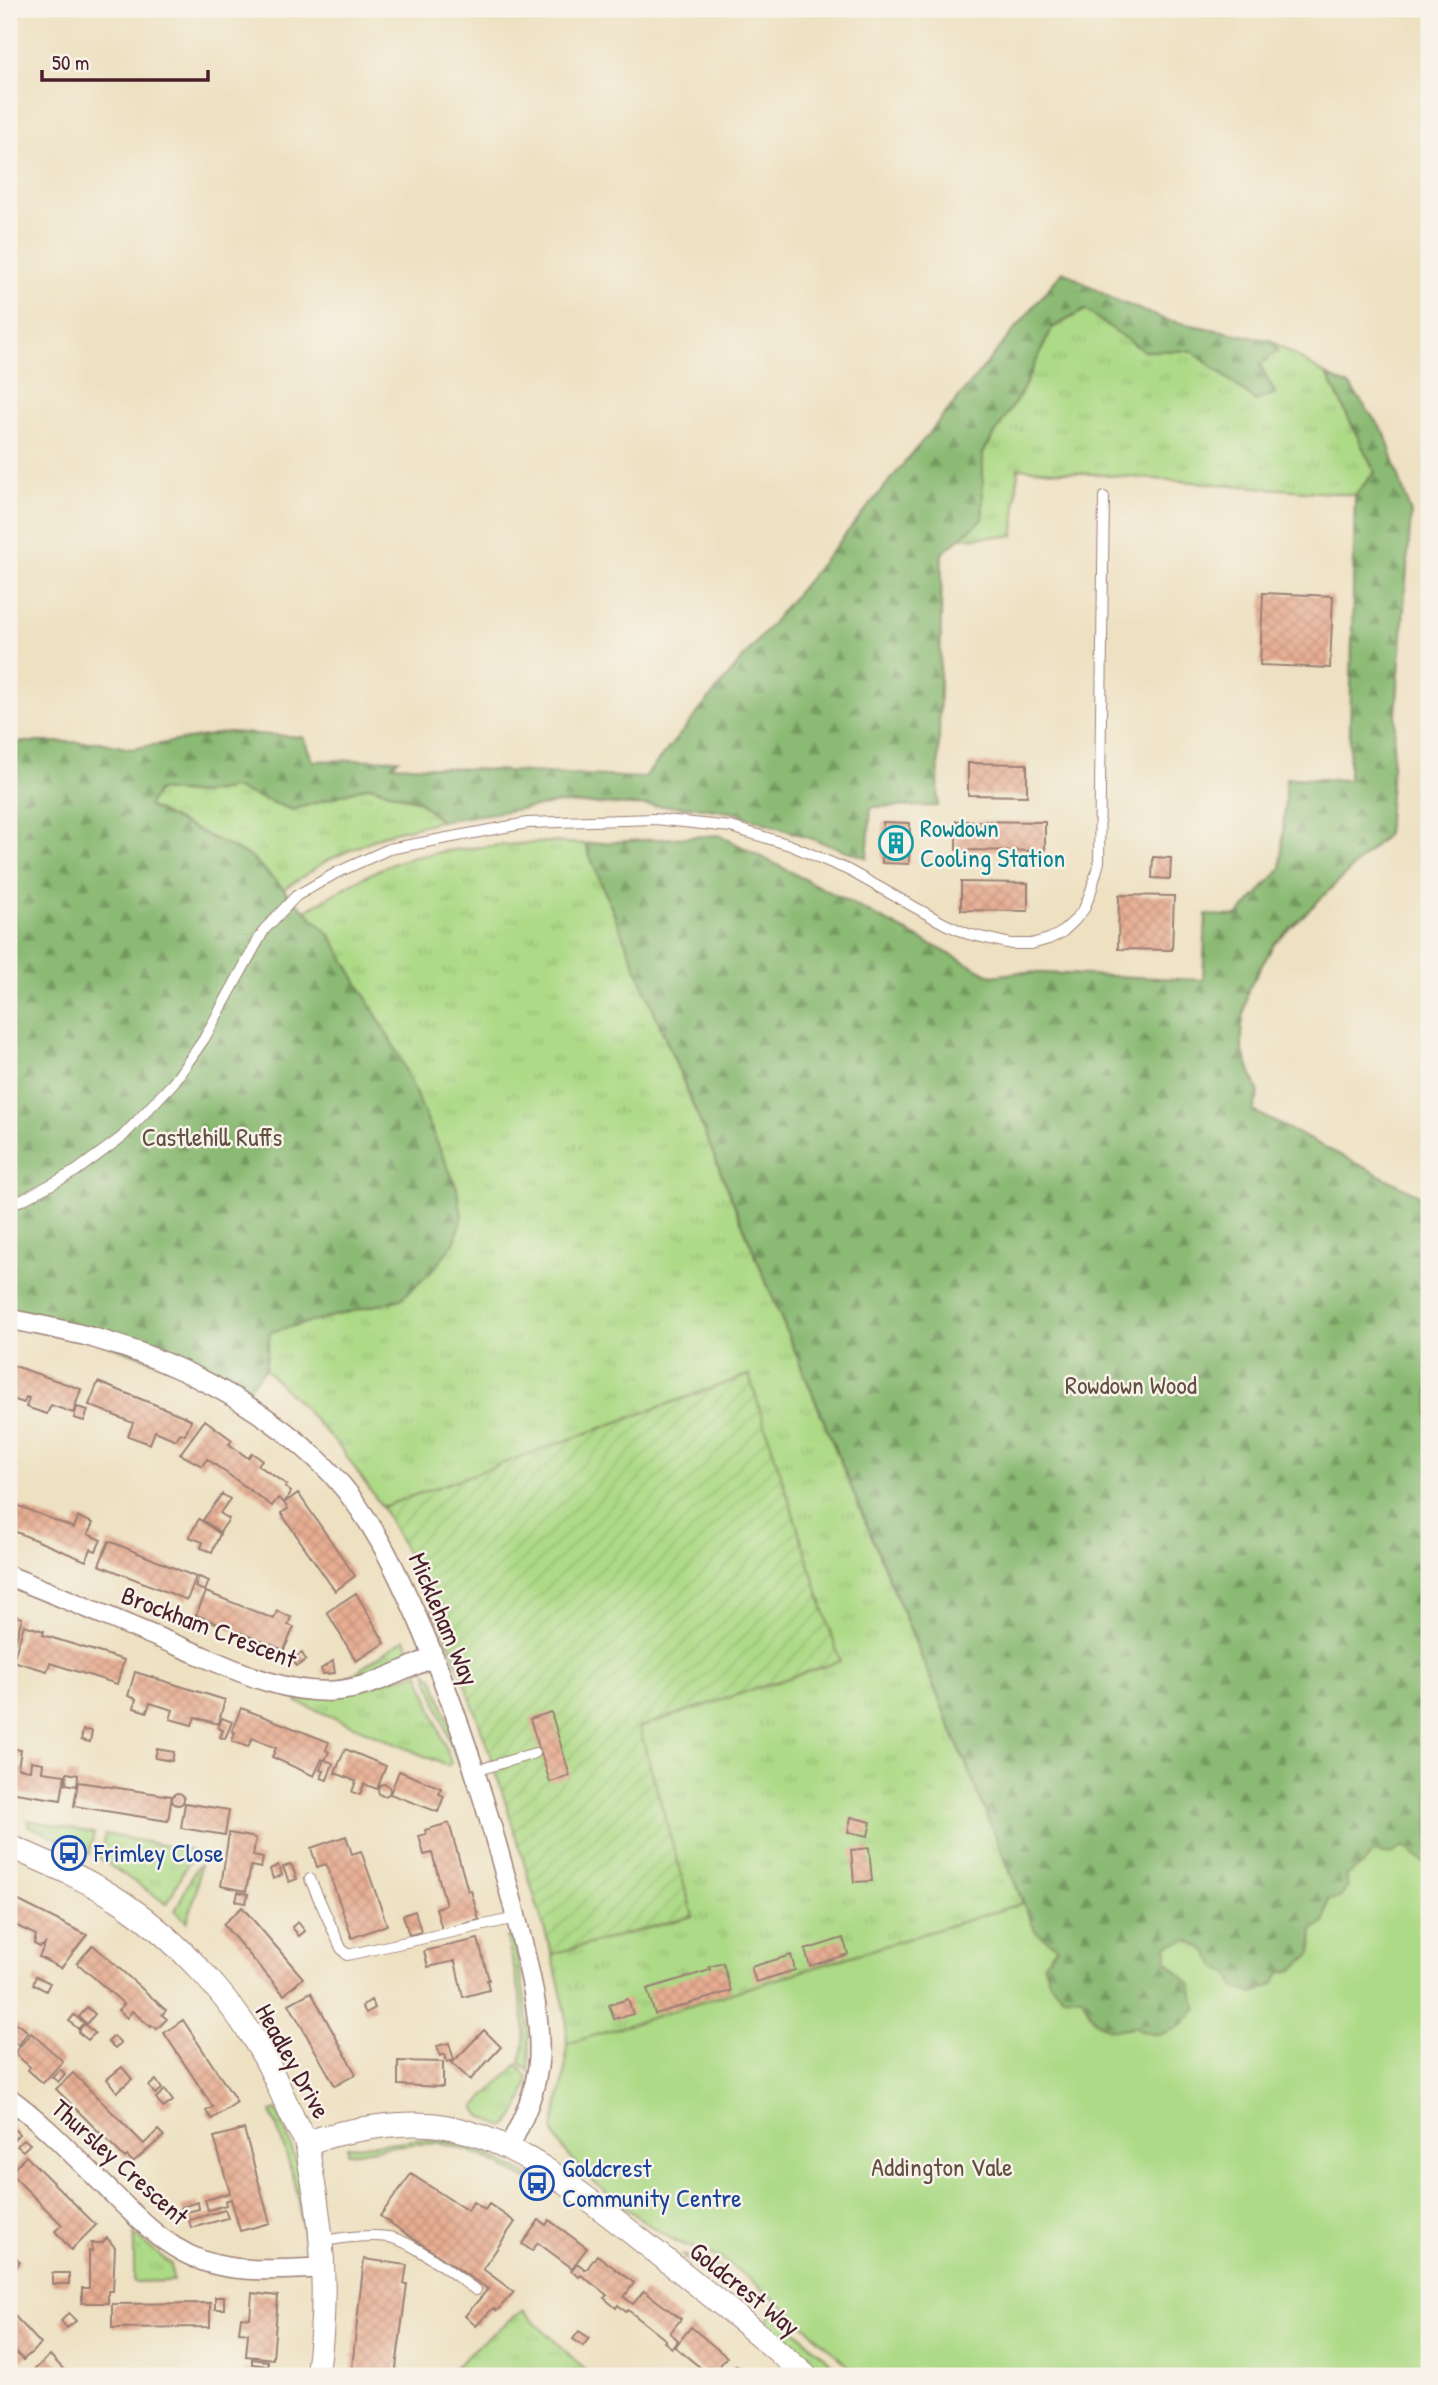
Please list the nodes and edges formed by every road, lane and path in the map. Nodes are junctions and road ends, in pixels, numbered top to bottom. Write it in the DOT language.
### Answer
graph roads {
  1 [pos="1104,497"];
  2 [pos="9,1204"];
  3 [pos="9,1319"];
  4 [pos="9,1576"];
  5 [pos="434,1657"];
  6 [pos="535,1753"];
  7 [pos="475,1771"];
  8 [pos="9,1846"];
  9 [pos="310,1879"];
  10 [pos="516,1918"];
  11 [pos="9,2098"];
  12 [pos="306,2143"];
  13 [pos="508,2149"];
  14 [pos="322,2241"];
  15 [pos="324,2268"];
  16 [pos="476,2290"];
  17 [pos="317,2376"];
  18 [pos="806,2376"];
  1 -- 2 [label="lane"];
  3 -- 5 [label="street, Mickleham Way"];
  4 -- 5 [label="street, Brockham Crescent"];
  5 -- 7 [label="street, Mickleham Way"];
  6 -- 7 [label="lane"];
  7 -- 10 [label="street, Mickleham Way"];
  8 -- 12 [label="street, Headley Drive"];
  9 -- 10 [label="lane"];
  10 -- 13 [label="street, Mickleham Way"];
  11 -- 15 [label="street, Thursley Crescent"];
  12 -- 13 [label="street, Goldcrest Way"];
  12 -- 14 [label="street, Headley Drive"];
  13 -- 18 [label="street, Goldcrest Way"];
  14 -- 15 [label="street, Headley Drive"];
  14 -- 16 [label="lane"];
  15 -- 17 [label="street, Headley Drive"];
}
